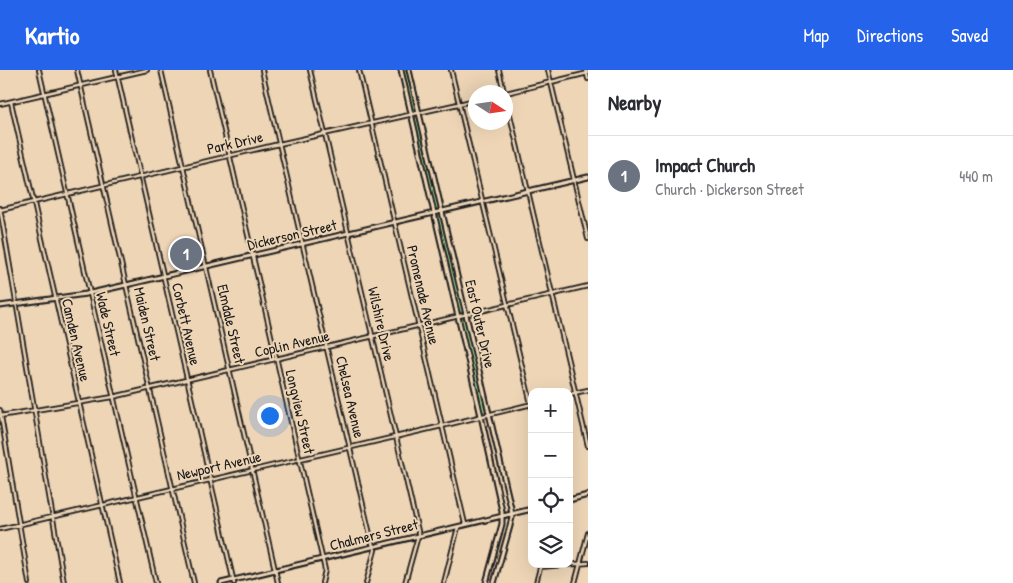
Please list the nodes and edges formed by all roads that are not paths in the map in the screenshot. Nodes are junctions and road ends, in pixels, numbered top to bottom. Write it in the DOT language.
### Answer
graph roads {
  1 [pos="39,70"];
  2 [pos="77,70"];
  3 [pos="116,70"];
  4 [pos="147,70"];
  5 [pos="161,70"];
  6 [pos="210,70"];
  7 [pos="262,70"];
  8 [pos="310,70"];
  9 [pos="360,70"];
  10 [pos="401,70"];
  11 [pos="409,70"];
  12 [pos="451,70"];
  13 [pos="499,70"];
  14 [pos="548,70"];
  15 [pos="587,72"];
  16 [pos="118,77"];
  17 [pos="588,79"];
  18 [pos="551,83"];
  19 [pos="503,85"];
  20 [pos="80,86"];
  21 [pos="513,91"];
  22 [pos="44,94"];
  23 [pos="11,102"];
  24 [pos="468,102"];
  25 [pos="0,104"];
  26 [pos="459,104"];
  27 [pos="419,113"];
  28 [pos="411,115"];
  29 [pos="372,124"];
  30 [pos="513,128"];
  31 [pos="325,134"];
  32 [pos="279,144"];
  33 [pos="230,156"];
  34 [pos="183,167"];
  35 [pos="141,177"];
  36 [pos="588,177"];
  37 [pos="574,181"];
  38 [pos="104,186"];
  39 [pos="528,192"];
  40 [pos="67,194"];
  41 [pos="34,202"];
  42 [pos="484,202"];
  43 [pos="0,209"];
  44 [pos="442,211"];
  45 [pos="434,213"];
  46 [pos="395,222"];
  47 [pos="348,234"];
  48 [pos="588,238"];
  49 [pos="302,244"];
  50 [pos="252,256"];
  51 [pos="206,267"];
  52 [pos="164,276"];
  53 [pos="126,285"];
  54 [pos="588,286"];
  55 [pos="89,293"];
  56 [pos="552,294"];
  57 [pos="55,298"];
  58 [pos="17,304"];
  59 [pos="508,305"];
  60 [pos="0,306"];
  61 [pos="466,315"];
  62 [pos="458,316"];
  63 [pos="419,326"];
  64 [pos="372,337"];
  65 [pos="326,347"];
  66 [pos="277,359"];
  67 [pos="230,370"];
  68 [pos="187,380"];
  69 [pos="150,389"];
  70 [pos="588,390"];
  71 [pos="528,392"];
  72 [pos="575,393"];
  73 [pos="113,397"];
  74 [pos="79,403"];
  75 [pos="528,406"];
  76 [pos="0,410"];
  77 [pos="35,410"];
  78 [pos="489,414"];
  79 [pos="0,416"];
  80 [pos="481,416"];
  81 [pos="442,426"];
  82 [pos="396,436"];
  83 [pos="588,446"];
  84 [pos="350,447"];
  85 [pos="300,459"];
  86 [pos="253,470"];
  87 [pos="502,471"];
  88 [pos="494,473"];
  89 [pos="210,480"];
  90 [pos="173,489"];
  91 [pos="588,495"];
  92 [pos="136,498"];
  93 [pos="573,499"];
  94 [pos="510,503"];
  95 [pos="501,505"];
  96 [pos="103,506"];
  97 [pos="528,510"];
  98 [pos="512,514"];
  99 [pos="502,515"];
  100 [pos="53,517"];
  101 [pos="465,524"];
  102 [pos="502,524"];
  103 [pos="19,525"];
  104 [pos="459,526"];
  105 [pos="510,526"];
  106 [pos="0,529"];
  107 [pos="588,533"];
  108 [pos="418,536"];
  109 [pos="374,546"];
  110 [pos="494,554"];
  111 [pos="502,556"];
  112 [pos="322,559"];
  113 [pos="588,563"];
  114 [pos="573,564"];
  115 [pos="580,564"];
  116 [pos="539,568"];
  117 [pos="276,570"];
  118 [pos="234,582"];
  119 [pos="30,583"];
  120 [pos="64,583"];
  121 [pos="120,583"];
  122 [pos="156,583"];
  123 [pos="194,583"];
  124 [pos="221,583"];
  125 [pos="278,583"];
  126 [pos="322,583"];
  127 [pos="366,583"];
  128 [pos="405,583"];
  129 [pos="444,583"];
  130 [pos="486,583"];
  131 [pos="494,583"];
  132 [pos="536,583"];
  133 [pos="575,583"];
  1 -- 22 [label="street, Wade Street"];
  2 -- 20 [label="street, Maiden Street"];
  3 -- 16 [label="street, Corbett Avenue"];
  4 -- 16 [label="street"];
  5 -- 34 [label="street, Elmdale Street"];
  6 -- 33 [label="street, Longview Street"];
  7 -- 32 [label="street, Chelsea Avenue"];
  8 -- 31 [label="street, Wilshire Drive"];
  9 -- 29 [label="street, Promenade Avenue"];
  10 -- 28 [label="street, East Outer Drive"];
  11 -- 27 [label="street, East Outer Drive"];
  12 -- 26 [label="street"];
  13 -- 19 [label="street"];
  14 -- 18 [label="street"];
  15 -- 17 [label="street"];
  15 -- 18 [label="street"];
  16 -- 20 [label="street"];
  16 -- 35 [label="street, Corbett Avenue"];
  18 -- 21 [label="street"];
  18 -- 37 [label="street"];
  20 -- 22 [label="street"];
  20 -- 38 [label="street, Maiden Street"];
  22 -- 23 [label="street"];
  22 -- 40 [label="street, Wade Street"];
  23 -- 25 [label="street"];
  23 -- 41 [label="street, Camden Avenue"];
  24 -- 26 [label="street, Park Drive"];
  26 -- 27 [label="street, Park Drive"];
  26 -- 42 [label="street"];
  27 -- 28 [label="street, Park Drive"];
  27 -- 44 [label="street, East Outer Drive"];
  28 -- 29 [label="street, Park Drive"];
  28 -- 45 [label="street, East Outer Drive"];
  29 -- 31 [label="street, Park Drive"];
  29 -- 46 [label="street, Promenade Avenue"];
  30 -- 39 [label="street"];
  31 -- 32 [label="street, Park Drive"];
  31 -- 47 [label="street, Wilshire Drive"];
  32 -- 33 [label="street, Park Drive"];
  32 -- 49 [label="street, Chelsea Avenue"];
  33 -- 34 [label="street, Park Drive"];
  33 -- 50 [label="street, Longview Street"];
  34 -- 35 [label="street, Park Drive"];
  34 -- 51 [label="street, Elmdale Street"];
  35 -- 38 [label="street, Park Drive"];
  35 -- 52 [label="street, Corbett Avenue"];
  36 -- 37 [label="street, Dickerson Street"];
  37 -- 39 [label="street, Dickerson Street"];
  37 -- 48 [label="street"];
  38 -- 40 [label="street, Park Drive"];
  38 -- 53 [label="street, Maiden Street"];
  39 -- 42 [label="street, Dickerson Street"];
  39 -- 56 [label="street"];
  40 -- 41 [label="street, Park Drive"];
  40 -- 55 [label="street, Wade Street"];
  41 -- 43 [label="street, Park Drive"];
  41 -- 57 [label="street, Camden Avenue"];
  42 -- 44 [label="street, Dickerson Street"];
  42 -- 59 [label="street"];
  43 -- 58 [label="street"];
  44 -- 45 [label="street, Dickerson Street"];
  44 -- 61 [label="street, East Outer Drive"];
  45 -- 46 [label="street, Dickerson Street"];
  45 -- 62 [label="street, East Outer Drive"];
  46 -- 47 [label="street, Dickerson Street"];
  46 -- 63 [label="street, Promenade Avenue"];
  47 -- 49 [label="street, Dickerson Street"];
  47 -- 64 [label="street, Wilshire Drive"];
  49 -- 50 [label="street, Dickerson Street"];
  49 -- 65 [label="street, Chelsea Avenue"];
  50 -- 51 [label="street, Dickerson Street"];
  50 -- 66 [label="street, Longview Street"];
  51 -- 52 [label="street, Dickerson Street"];
  51 -- 67 [label="street, Elmdale Street"];
  52 -- 53 [label="street, Dickerson Street"];
  52 -- 68 [label="street, Corbett Avenue"];
  53 -- 55 [label="street, Dickerson Street"];
  53 -- 69 [label="street, Maiden Street"];
  54 -- 56 [label="street, Coplin Avenue"];
  55 -- 57 [label="street, Dickerson Street"];
  55 -- 73 [label="street, Wade Street"];
  56 -- 59 [label="street, Coplin Avenue"];
  56 -- 72 [label="street"];
  57 -- 58 [label="street, Dickerson Street"];
  57 -- 74 [label="street, Camden Avenue"];
  58 -- 60 [label="street, Dickerson Street"];
  58 -- 77 [label="street"];
  59 -- 61 [label="street, Coplin Avenue"];
  59 -- 71 [label="street"];
  61 -- 62 [label="street, Coplin Avenue"];
  61 -- 78 [label="street, East Outer Drive"];
  62 -- 63 [label="street, Coplin Avenue"];
  62 -- 80 [label="street, East Outer Drive"];
  63 -- 64 [label="street, Coplin Avenue"];
  63 -- 81 [label="street, Promenade Avenue"];
  64 -- 65 [label="street, Coplin Avenue"];
  64 -- 82 [label="street, Wilshire Drive"];
  65 -- 66 [label="street, Coplin Avenue"];
  65 -- 84 [label="street, Chelsea Avenue"];
  66 -- 67 [label="street, Coplin Avenue"];
  66 -- 85 [label="street, Longview Street"];
  67 -- 68 [label="street, Coplin Avenue"];
  67 -- 86 [label="street, Elmdale Street"];
  68 -- 69 [label="street, Coplin Avenue"];
  68 -- 89 [label="street, Corbett Avenue"];
  69 -- 73 [label="street, Coplin Avenue"];
  69 -- 90 [label="street, Maiden Street"];
  70 -- 72 [label="street"];
  72 -- 83 [label="street"];
  73 -- 74 [label="street, Coplin Avenue"];
  73 -- 92 [label="street, Wade Street"];
  74 -- 77 [label="street, Coplin Avenue"];
  74 -- 96 [label="street, Camden Avenue"];
  75 -- 78 [label="street"];
  76 -- 79 [label="street"];
  77 -- 79 [label="street, Coplin Avenue"];
  77 -- 100 [label="street"];
  78 -- 80 [label="street, Newport Avenue"];
  78 -- 87 [label="street, East Outer Drive"];
  79 -- 103 [label="street"];
  80 -- 81 [label="street, Newport Avenue"];
  80 -- 88 [label="street, East Outer Drive"];
  81 -- 82 [label="street, Newport Avenue"];
  81 -- 101 [label="street, Promenade Avenue"];
  82 -- 84 [label="street, Newport Avenue"];
  82 -- 108 [label="street, Wilshire Drive"];
  84 -- 85 [label="street, Newport Avenue"];
  84 -- 109 [label="street, Chelsea Avenue"];
  85 -- 86 [label="street, Newport Avenue"];
  85 -- 112 [label="street, Longview Street"];
  86 -- 89 [label="street, Newport Avenue"];
  86 -- 117 [label="street, Elmdale Street"];
  87 -- 88 [label="street"];
  87 -- 94 [label="street, East Outer Drive"];
  88 -- 95 [label="street, East Outer Drive"];
  89 -- 90 [label="street, Newport Avenue"];
  89 -- 118 [label="street, Corbett Avenue"];
  90 -- 92 [label="street, Newport Avenue"];
  90 -- 123 [label="street, Maiden Street"];
  91 -- 93 [label="street"];
  92 -- 96 [label="street, Newport Avenue"];
  92 -- 122 [label="street, Wade Street"];
  94 -- 95 [label="street"];
  94 -- 98 [label="street, East Outer Drive"];
  95 -- 99 [label="street, East Outer Drive"];
  96 -- 100 [label="street, Newport Avenue"];
  96 -- 121 [label="street, Camden Avenue"];
  97 -- 98 [label="street, Chalmers Street"];
  98 -- 99 [label="street, Chalmers Street"];
  98 -- 105 [label="street, East Outer Drive"];
  99 -- 101 [label="street, Chalmers Street"];
  99 -- 102 [label="street, East Outer Drive"];
  100 -- 103 [label="street, Newport Avenue"];
  100 -- 120 [label="street"];
  101 -- 104 [label="street, Chalmers Street"];
  102 -- 105 [label="street"];
  102 -- 110 [label="street, East Outer Drive"];
  103 -- 106 [label="street, Newport Avenue"];
  103 -- 119 [label="street"];
  104 -- 108 [label="street, Chalmers Street"];
  104 -- 129 [label="street"];
  105 -- 111 [label="street, East Outer Drive"];
  107 -- 115 [label="street"];
  108 -- 109 [label="street, Chalmers Street"];
  108 -- 128 [label="street, Wilshire Drive"];
  109 -- 112 [label="street, Chalmers Street"];
  109 -- 127 [label="street, Chelsea Avenue"];
  110 -- 111 [label="street"];
  110 -- 130 [label="street, East Outer Drive"];
  111 -- 131 [label="street, East Outer Drive"];
  112 -- 117 [label="street, Chalmers Street"];
  112 -- 126 [label="street, Longview Street"];
  113 -- 115 [label="street"];
  114 -- 115 [label="street"];
  115 -- 133 [label="street"];
  116 -- 132 [label="street"];
  117 -- 118 [label="street, Chalmers Street"];
  117 -- 125 [label="street, Elmdale Street"];
  118 -- 124 [label="street, Chalmers Street"];
}
